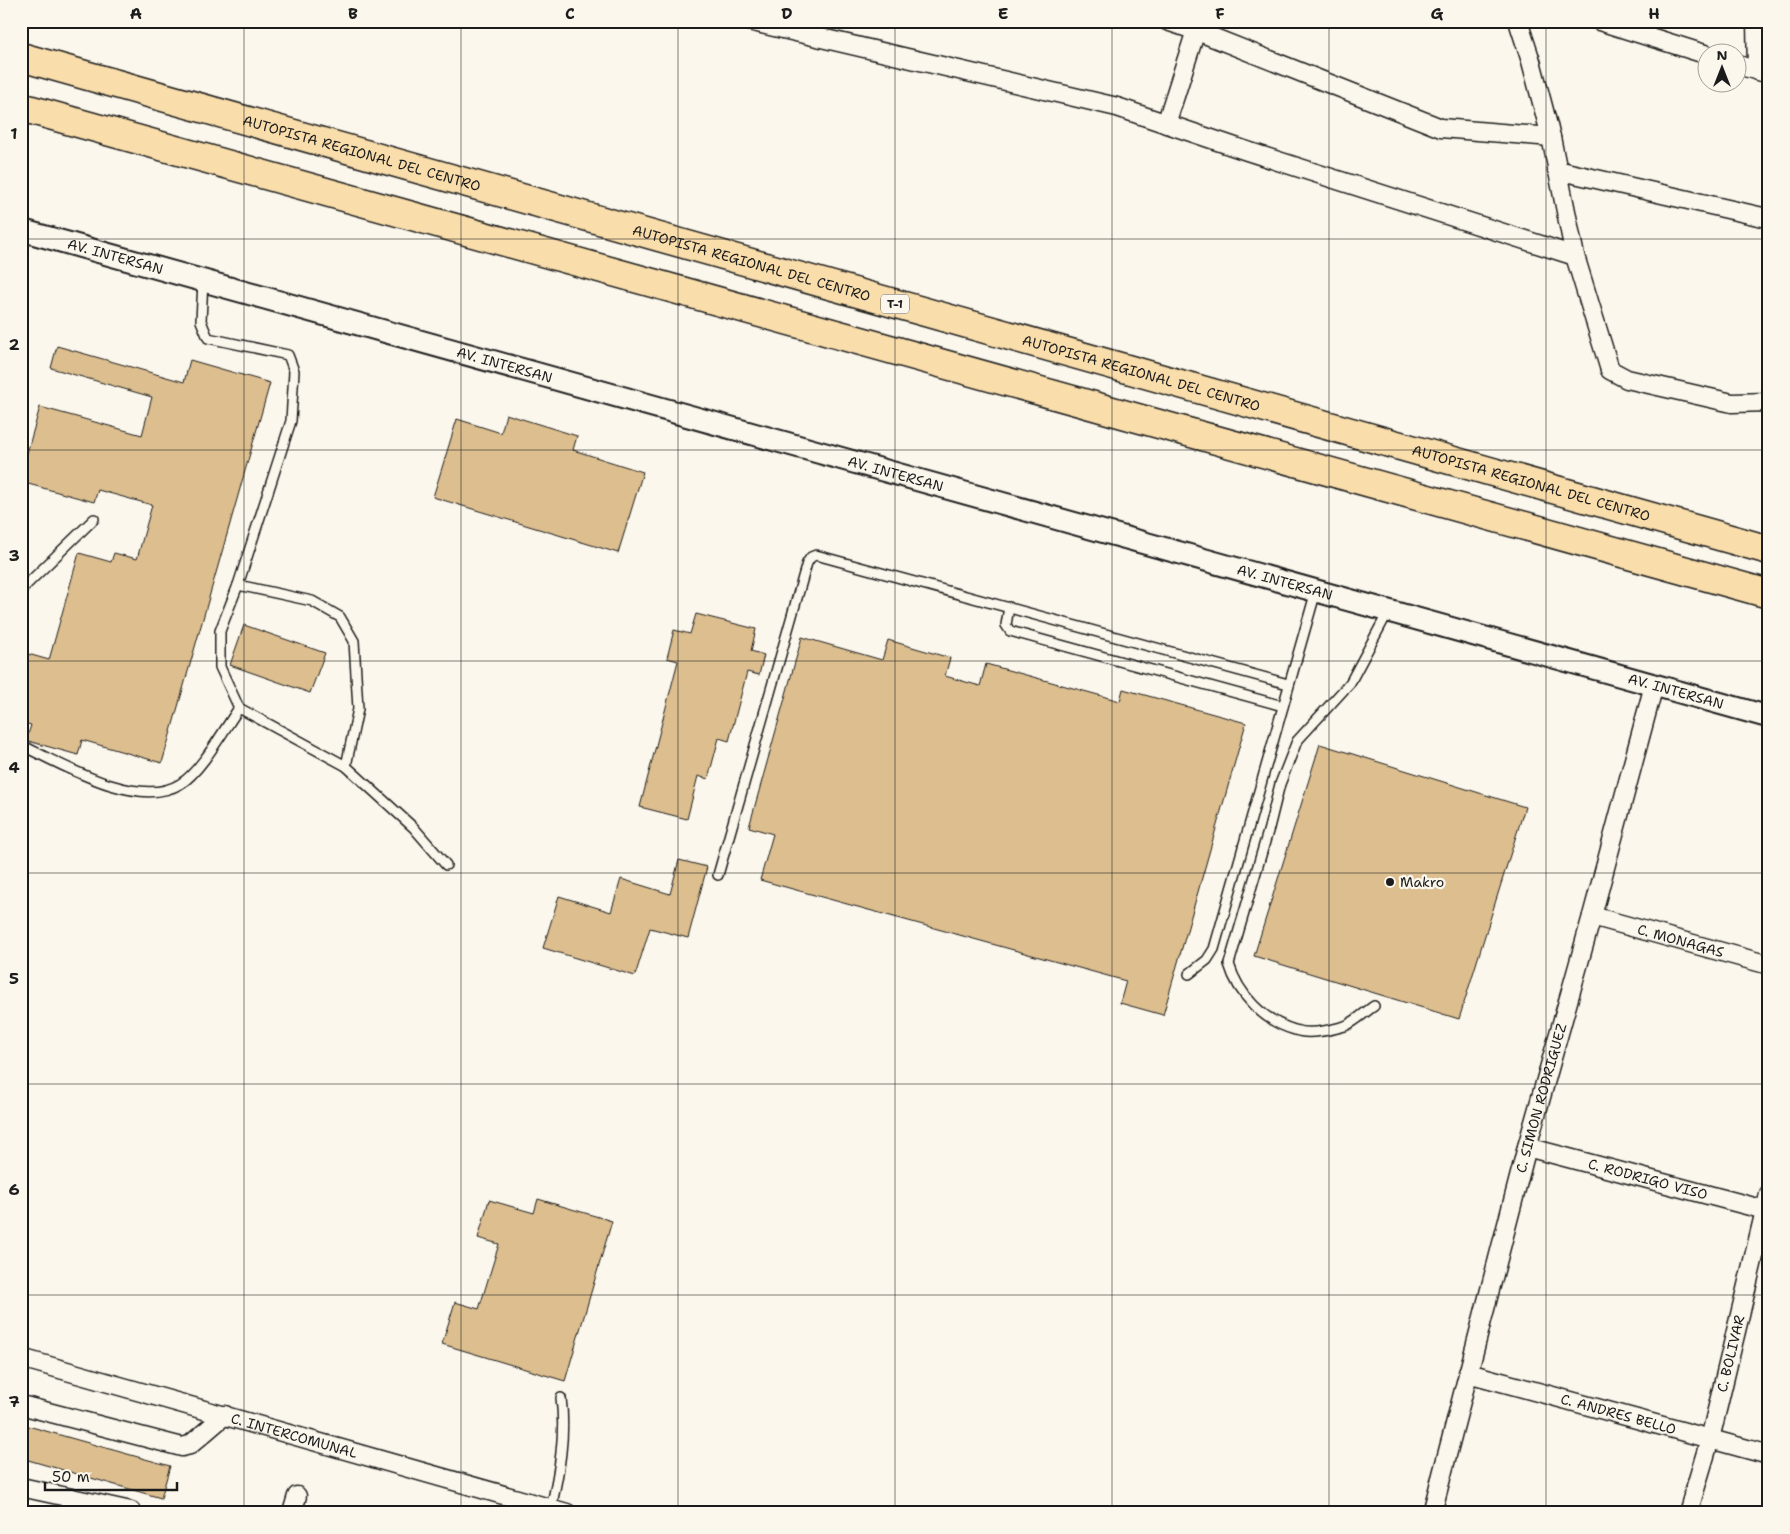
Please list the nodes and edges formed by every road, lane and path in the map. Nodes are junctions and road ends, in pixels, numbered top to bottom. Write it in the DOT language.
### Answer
graph roads {
  1 [pos="1167,21"];
  2 [pos="1518,21"];
  3 [pos="1599,21"];
  4 [pos="1756,21"];
  5 [pos="756,22"];
  6 [pos="1198,26"];
  7 [pos="1698,52"];
  8 [pos="21,57"];
  9 [pos="1748,68"];
  10 [pos="1763,73"];
  11 [pos="21,106"];
  12 [pos="1166,124"];
  13 [pos="1551,137"];
  14 [pos="1557,170"];
  15 [pos="1767,218"];
  16 [pos="21,230"];
  17 [pos="1574,256"];
  18 [pos="203,281"];
  19 [pos="1769,402"];
  20 [pos="94,520"];
  21 [pos="1769,550"];
  22 [pos="238,585"];
  23 [pos="21,590"];
  24 [pos="1316,591"];
  25 [pos="1769,594"];
  26 [pos="1009,607"];
  27 [pos="1388,612"];
  28 [pos="1288,684"];
  29 [pos="1654,685"];
  30 [pos="1283,706"];
  31 [pos="239,708"];
  32 [pos="1769,717"];
  33 [pos="21,745"];
  34 [pos="346,766"];
  35 [pos="446,865"];
  36 [pos="718,875"];
  37 [pos="1592,916"];
  38 [pos="1769,965"];
  39 [pos="1189,974"];
  40 [pos="1374,1006"];
  41 [pos="1527,1147"];
  42 [pos="1767,1205"];
  43 [pos="21,1358"];
  44 [pos="1468,1373"];
  45 [pos="560,1398"];
  46 [pos="21,1405"];
  47 [pos="225,1415"];
  48 [pos="1710,1439"];
  49 [pos="1769,1455"];
  50 [pos="21,1487"];
  51 [pos="131,1511"];
  52 [pos="559,1511"];
  53 [pos="1432,1513"];
  54 [pos="1688,1513"];
  1 -- 6 [label="street"];
  2 -- 13 [label="street"];
  3 -- 7 [label="street"];
  4 -- 10 [label="street"];
  5 -- 12 [label="street"];
  6 -- 12 [label="street"];
  6 -- 13 [label="street"];
  8 -- 21 [label="highway, AUTOPISTA REGIONAL DEL CENTRO / T-1"];
  9 -- 10 [label="street"];
  11 -- 25 [label="highway"];
  12 -- 17 [label="street"];
  13 -- 14 [label="street"];
  14 -- 15 [label="street"];
  14 -- 17 [label="street"];
  16 -- 18 [label="street, AV. INTERSAN"];
  17 -- 19 [label="street"];
  18 -- 22 [label="lane"];
  18 -- 24 [label="street, AV. INTERSAN"];
  20 -- 23 [label="lane"];
  22 -- 31 [label="lane"];
  22 -- 34 [label="lane"];
  24 -- 27 [label="street, AV. INTERSAN"];
  24 -- 28 [label="lane"];
  26 -- 28 [label="lane"];
  26 -- 30 [label="lane"];
  26 -- 36 [label="lane"];
  27 -- 29 [label="street, AV. INTERSAN"];
  27 -- 40 [label="lane"];
  28 -- 30 [label="lane"];
  29 -- 32 [label="street, AV. INTERSAN"];
  29 -- 37 [label="street, C. SIMON RODRIGUEZ"];
  30 -- 39 [label="lane"];
  31 -- 33 [label="lane"];
  31 -- 34 [label="lane"];
  34 -- 35 [label="lane"];
  37 -- 38 [label="street, C. MONAGAS"];
  37 -- 41 [label="street, C. SIMON RODRIGUEZ"];
  41 -- 42 [label="street, C. RODRIGO VISO"];
  41 -- 44 [label="street, C. SIMON RODRIGUEZ"];
  42 -- 48 [label="street, C. BOLIVAR"];
  43 -- 47 [label="street, C. INTERCOMUNAL"];
  44 -- 48 [label="street, C. ANDRES BELLO"];
  44 -- 53 [label="street, C. SIMON RODRIGUEZ"];
  45 -- 52 [label="lane"];
  46 -- 47 [label="street"];
  47 -- 52 [label="street, C. INTERCOMUNAL"];
  48 -- 49 [label="street, C. ANDRES BELLO"];
  48 -- 54 [label="street, C. BOLIVAR"];
  50 -- 51 [label="street"];
}
